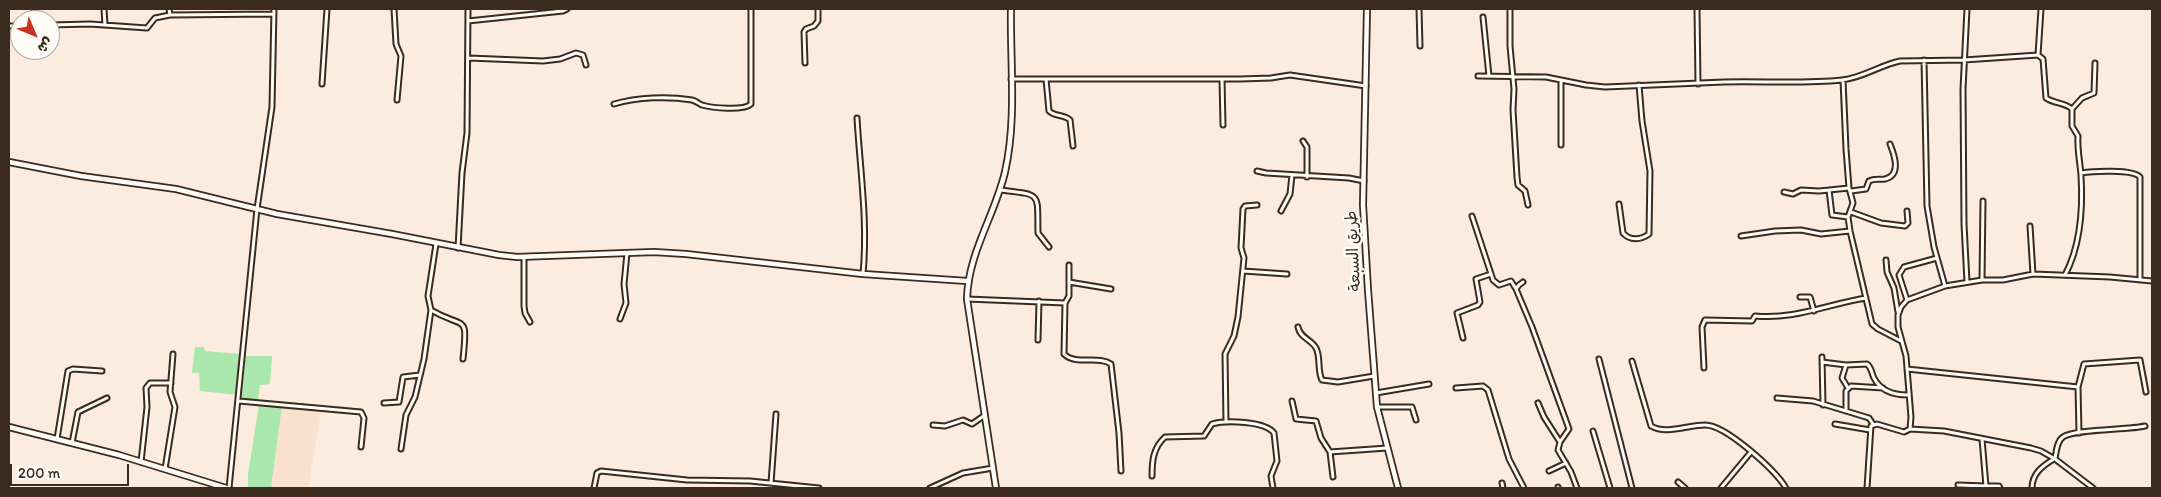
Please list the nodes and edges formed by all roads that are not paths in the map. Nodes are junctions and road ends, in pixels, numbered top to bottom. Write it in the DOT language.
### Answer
graph roads {
  1 [pos="104,9"];
  2 [pos="169,9"];
  3 [pos="274,9"];
  4 [pos="327,9"];
  5 [pos="394,9"];
  6 [pos="468,9"];
  7 [pos="567,9"];
  8 [pos="751,9"];
  9 [pos="818,9"];
  10 [pos="1011,9"];
  11 [pos="1367,9"];
  12 [pos="1420,9"];
  13 [pos="1510,9"];
  14 [pos="1697,9"];
  15 [pos="1967,9"];
  16 [pos="2041,9"];
  17 [pos="205,11"];
  18 [pos="274,14"];
  19 [pos="170,15"];
  20 [pos="1483,17"];
  21 [pos="468,20"];
  22 [pos="60,25"];
  23 [pos="104,25"];
  24 [pos="1420,46"];
  25 [pos="2038,55"];
  26 [pos="469,58"];
  27 [pos="1924,60"];
  28 [pos="1964,60"];
  29 [pos="805,63"];
  30 [pos="2094,63"];
  31 [pos="586,65"];
  32 [pos="1513,75"];
  33 [pos="1478,76"];
  34 [pos="1489,76"];
  35 [pos="1011,79"];
  36 [pos="1046,79"];
  37 [pos="1222,79"];
  38 [pos="1561,80"];
  39 [pos="1843,80"];
  40 [pos="322,84"];
  41 [pos="1698,84"];
  42 [pos="1639,85"];
  43 [pos="1367,86"];
  44 [pos="397,100"];
  45 [pos="614,104"];
  46 [pos="2072,109"];
  47 [pos="857,118"];
  48 [pos="1223,125"];
  49 [pos="1303,141"];
  50 [pos="1561,144"];
  51 [pos="1890,144"];
  52 [pos="1073,146"];
  53 [pos="9,162"];
  54 [pos="1257,170"];
  55 [pos="2081,173"];
  56 [pos="1292,175"];
  57 [pos="1307,177"];
  58 [pos="1364,181"];
  59 [pos="1850,189"];
  60 [pos="1000,190"];
  61 [pos="1829,190"];
  62 [pos="1784,192"];
  63 [pos="1983,201"];
  64 [pos="1257,204"];
  65 [pos="1619,204"];
  66 [pos="1528,205"];
  67 [pos="257,209"];
  68 [pos="1281,211"];
  69 [pos="1907,211"];
  70 [pos="1851,212"];
  71 [pos="1472,216"];
  72 [pos="1848,218"];
  73 [pos="2030,226"];
  74 [pos="1850,231"];
  75 [pos="1741,236"];
  76 [pos="436,244"];
  77 [pos="1049,247"];
  78 [pos="458,248"];
  79 [pos="627,252"];
  80 [pos="524,257"];
  81 [pos="1937,258"];
  82 [pos="1886,260"];
  83 [pos="1069,265"];
  84 [pos="1243,272"];
  85 [pos="863,274"];
  86 [pos="1287,274"];
  87 [pos="1491,274"];
  88 [pos="2033,274"];
  89 [pos="1899,275"];
  90 [pos="2065,275"];
  91 [pos="1982,280"];
  92 [pos="2140,280"];
  93 [pos="967,281"];
  94 [pos="1892,281"];
  95 [pos="2152,281"];
  96 [pos="1069,282"];
  97 [pos="1523,282"];
  98 [pos="1967,282"];
  99 [pos="1945,286"];
  100 [pos="1111,289"];
  101 [pos="1516,289"];
  102 [pos="1800,297"];
  103 [pos="967,298"];
  104 [pos="1866,298"];
  105 [pos="1907,300"];
  106 [pos="1039,301"];
  107 [pos="1065,303"];
  108 [pos="431,310"];
  109 [pos="1814,311"];
  110 [pos="1898,315"];
  111 [pos="620,319"];
  112 [pos="530,322"];
  113 [pos="1298,327"];
  114 [pos="1463,338"];
  115 [pos="1038,340"];
  116 [pos="1901,341"];
  117 [pos="173,354"];
  118 [pos="1822,357"];
  119 [pos="1599,358"];
  120 [pos="463,359"];
  121 [pos="1632,361"];
  122 [pos="1822,362"];
  123 [pos="1846,365"];
  124 [pos="1704,368"];
  125 [pos="1907,369"];
  126 [pos="102,371"];
  127 [pos="420,375"];
  128 [pos="1374,376"];
  129 [pos="171,383"];
  130 [pos="1430,384"];
  131 [pos="2078,387"];
  132 [pos="1456,388"];
  133 [pos="1883,388"];
  134 [pos="1848,389"];
  135 [pos="1376,392"];
  136 [pos="2146,392"];
  137 [pos="1908,395"];
  138 [pos="107,398"];
  139 [pos="1777,398"];
  140 [pos="239,401"];
  141 [pos="1292,401"];
  142 [pos="384,403"];
  143 [pos="1538,403"];
  144 [pos="1823,405"];
  145 [pos="1377,407"];
  146 [pos="1846,411"];
  147 [pos="776,414"];
  148 [pos="986,415"];
  149 [pos="1416,420"];
  150 [pos="1226,422"];
  151 [pos="1835,424"];
  152 [pos="1873,424"];
  153 [pos="933,425"];
  154 [pos="2145,426"];
  155 [pos="9,427"];
  156 [pos="1910,429"];
  157 [pos="1870,430"];
  158 [pos="1594,431"];
  159 [pos="2079,433"];
  160 [pos="1982,439"];
  161 [pos="57,440"];
  162 [pos="1560,442"];
  163 [pos="72,443"];
  164 [pos="361,447"];
  165 [pos="1387,448"];
  166 [pos="401,449"];
  167 [pos="1330,452"];
  168 [pos="1751,452"];
  169 [pos="2054,459"];
  170 [pos="142,462"];
  171 [pos="1566,463"];
  172 [pos="165,468"];
  173 [pos="994,468"];
  174 [pos="1549,470"];
  175 [pos="1120,471"];
  176 [pos="1152,476"];
  177 [pos="1333,477"];
  178 [pos="1502,482"];
  179 [pos="1678,482"];
  180 [pos="771,483"];
  181 [pos="1958,485"];
  182 [pos="1986,486"];
  183 [pos="228,488"];
  184 [pos="594,488"];
  185 [pos="819,488"];
  186 [pos="930,488"];
  187 [pos="996,488"];
  188 [pos="1273,488"];
  189 [pos="1398,488"];
  190 [pos="1503,488"];
  191 [pos="1524,488"];
  192 [pos="1577,488"];
  193 [pos="1610,488"];
  194 [pos="1632,488"];
  195 [pos="1685,488"];
  196 [pos="1721,488"];
  197 [pos="1786,488"];
  198 [pos="1867,488"];
  199 [pos="2000,488"];
  200 [pos="2032,488"];
  201 [pos="2093,488"];
  1 -- 23 [label="street"];
  2 -- 19 [label="street"];
  3 -- 18 [label="street"];
  4 -- 40 [label="street"];
  5 -- 44 [label="street"];
  6 -- 21 [label="street"];
  7 -- 21 [label="street"];
  8 -- 45 [label="street"];
  9 -- 29 [label="street"];
  10 -- 35 [label="street"];
  11 -- 43 [label="street, طريق السبعة"];
  12 -- 24 [label="street"];
  13 -- 32 [label="street"];
  14 -- 41 [label="street"];
  15 -- 28 [label="street"];
  16 -- 25 [label="street"];
  17 -- 18 [label="street"];
  17 -- 19 [label="street"];
  18 -- 67 [label="street"];
  19 -- 23 [label="street"];
  20 -- 34 [label="street"];
  21 -- 26 [label="street"];
  22 -- 23 [label="street"];
  25 -- 28 [label="street"];
  25 -- 46 [label="street"];
  26 -- 31 [label="street"];
  26 -- 78 [label="street"];
  27 -- 28 [label="street"];
  27 -- 39 [label="street"];
  27 -- 81 [label="street"];
  28 -- 98 [label="street"];
  30 -- 46 [label="street"];
  32 -- 34 [label="street"];
  32 -- 38 [label="street"];
  32 -- 66 [label="street"];
  33 -- 34 [label="street"];
  35 -- 36 [label="street"];
  35 -- 60 [label="street"];
  36 -- 37 [label="street"];
  36 -- 52 [label="street"];
  37 -- 43 [label="street"];
  37 -- 48 [label="street"];
  38 -- 42 [label="street"];
  38 -- 50 [label="street"];
  39 -- 41 [label="street"];
  39 -- 59 [label="street"];
  41 -- 42 [label="street"];
  42 -- 65 [label="street"];
  43 -- 58 [label="street, طريق السبعة"];
  46 -- 55 [label="street"];
  47 -- 85 [label="street"];
  49 -- 57 [label="street"];
  51 -- 59 [label="street"];
  53 -- 67 [label="street"];
  54 -- 56 [label="street"];
  55 -- 90 [label="street"];
  55 -- 92 [label="street"];
  56 -- 57 [label="street"];
  56 -- 68 [label="street"];
  57 -- 58 [label="street"];
  58 -- 128 [label="street, طريق السبعة"];
  59 -- 61 [label="street"];
  59 -- 70 [label="street"];
  60 -- 77 [label="street"];
  60 -- 93 [label="street"];
  61 -- 62 [label="street"];
  61 -- 72 [label="street"];
  63 -- 91 [label="street"];
  64 -- 84 [label="street"];
  67 -- 76 [label="street"];
  67 -- 140 [label="street"];
  69 -- 70 [label="street"];
  70 -- 72 [label="street"];
  71 -- 87 [label="street"];
  72 -- 74 [label="street"];
  73 -- 88 [label="street"];
  74 -- 75 [label="street"];
  74 -- 104 [label="street"];
  76 -- 78 [label="street"];
  76 -- 108 [label="street"];
  78 -- 80 [label="street"];
  79 -- 80 [label="street"];
  79 -- 85 [label="street"];
  79 -- 111 [label="street"];
  80 -- 112 [label="street"];
  81 -- 89 [label="street"];
  81 -- 99 [label="street"];
  82 -- 94 [label="street"];
  83 -- 96 [label="street"];
  84 -- 86 [label="street"];
  84 -- 150 [label="street"];
  85 -- 93 [label="street"];
  87 -- 101 [label="street"];
  87 -- 114 [label="street"];
  88 -- 90 [label="street"];
  88 -- 91 [label="street"];
  89 -- 94 [label="street"];
  89 -- 105 [label="street"];
  90 -- 92 [label="street"];
  91 -- 98 [label="street"];
  92 -- 95 [label="street"];
  93 -- 103 [label="street"];
  94 -- 110 [label="street"];
  96 -- 100 [label="street"];
  96 -- 107 [label="street"];
  97 -- 101 [label="street"];
  98 -- 99 [label="street"];
  99 -- 105 [label="street"];
  101 -- 162 [label="street"];
  102 -- 109 [label="street"];
  103 -- 106 [label="street"];
  103 -- 148 [label="street"];
  104 -- 109 [label="street"];
  104 -- 116 [label="street"];
  105 -- 110 [label="street"];
  106 -- 107 [label="street"];
  106 -- 115 [label="street"];
  107 -- 175 [label="street"];
  108 -- 120 [label="street"];
  108 -- 127 [label="street"];
  109 -- 124 [label="street"];
  110 -- 116 [label="street"];
  113 -- 128 [label="street"];
  116 -- 125 [label="street"];
  117 -- 129 [label="street"];
  118 -- 122 [label="street"];
  119 -- 194 [label="street"];
  121 -- 168 [label="street"];
  122 -- 123 [label="street"];
  122 -- 144 [label="street"];
  123 -- 133 [label="street"];
  123 -- 134 [label="street"];
  125 -- 131 [label="street"];
  125 -- 137 [label="street"];
  126 -- 161 [label="street"];
  127 -- 142 [label="street"];
  127 -- 166 [label="street"];
  128 -- 135 [label="street, طريق السبعة"];
  129 -- 170 [label="street"];
  129 -- 172 [label="street"];
  130 -- 135 [label="street"];
  131 -- 136 [label="street"];
  131 -- 159 [label="street"];
  132 -- 191 [label="street"];
  133 -- 134 [label="street"];
  133 -- 137 [label="street"];
  134 -- 146 [label="street"];
  135 -- 145 [label="street, طريق السبعة"];
  137 -- 156 [label="street"];
  138 -- 163 [label="street"];
  139 -- 144 [label="street"];
  140 -- 164 [label="street"];
  140 -- 183 [label="street"];
  141 -- 167 [label="street"];
  143 -- 162 [label="street"];
  144 -- 146 [label="street"];
  145 -- 149 [label="street"];
  145 -- 165 [label="street, طريق السبعة"];
  146 -- 152 [label="street"];
  147 -- 180 [label="street"];
  148 -- 153 [label="street"];
  148 -- 173 [label="street"];
  150 -- 176 [label="street"];
  150 -- 188 [label="street"];
  151 -- 157 [label="street"];
  152 -- 156 [label="street"];
  152 -- 157 [label="street"];
  154 -- 159 [label="street"];
  155 -- 161 [label="street"];
  156 -- 160 [label="street"];
  157 -- 198 [label="street"];
  158 -- 193 [label="street"];
  159 -- 169 [label="street"];
  160 -- 169 [label="street"];
  160 -- 182 [label="street"];
  161 -- 163 [label="street"];
  162 -- 171 [label="street"];
  163 -- 170 [label="street"];
  165 -- 167 [label="street"];
  165 -- 189 [label="street, طريق السبعة"];
  167 -- 177 [label="street"];
  168 -- 196 [label="street"];
  168 -- 197 [label="street"];
  169 -- 200 [label="street"];
  169 -- 201 [label="street"];
  170 -- 172 [label="street"];
  171 -- 174 [label="street"];
  171 -- 192 [label="street"];
  172 -- 183 [label="street"];
  173 -- 186 [label="street"];
  173 -- 187 [label="street"];
  178 -- 190 [label="street"];
  179 -- 195 [label="street"];
  180 -- 184 [label="street"];
  180 -- 185 [label="street"];
  181 -- 182 [label="street"];
  182 -- 199 [label="street"];
}
